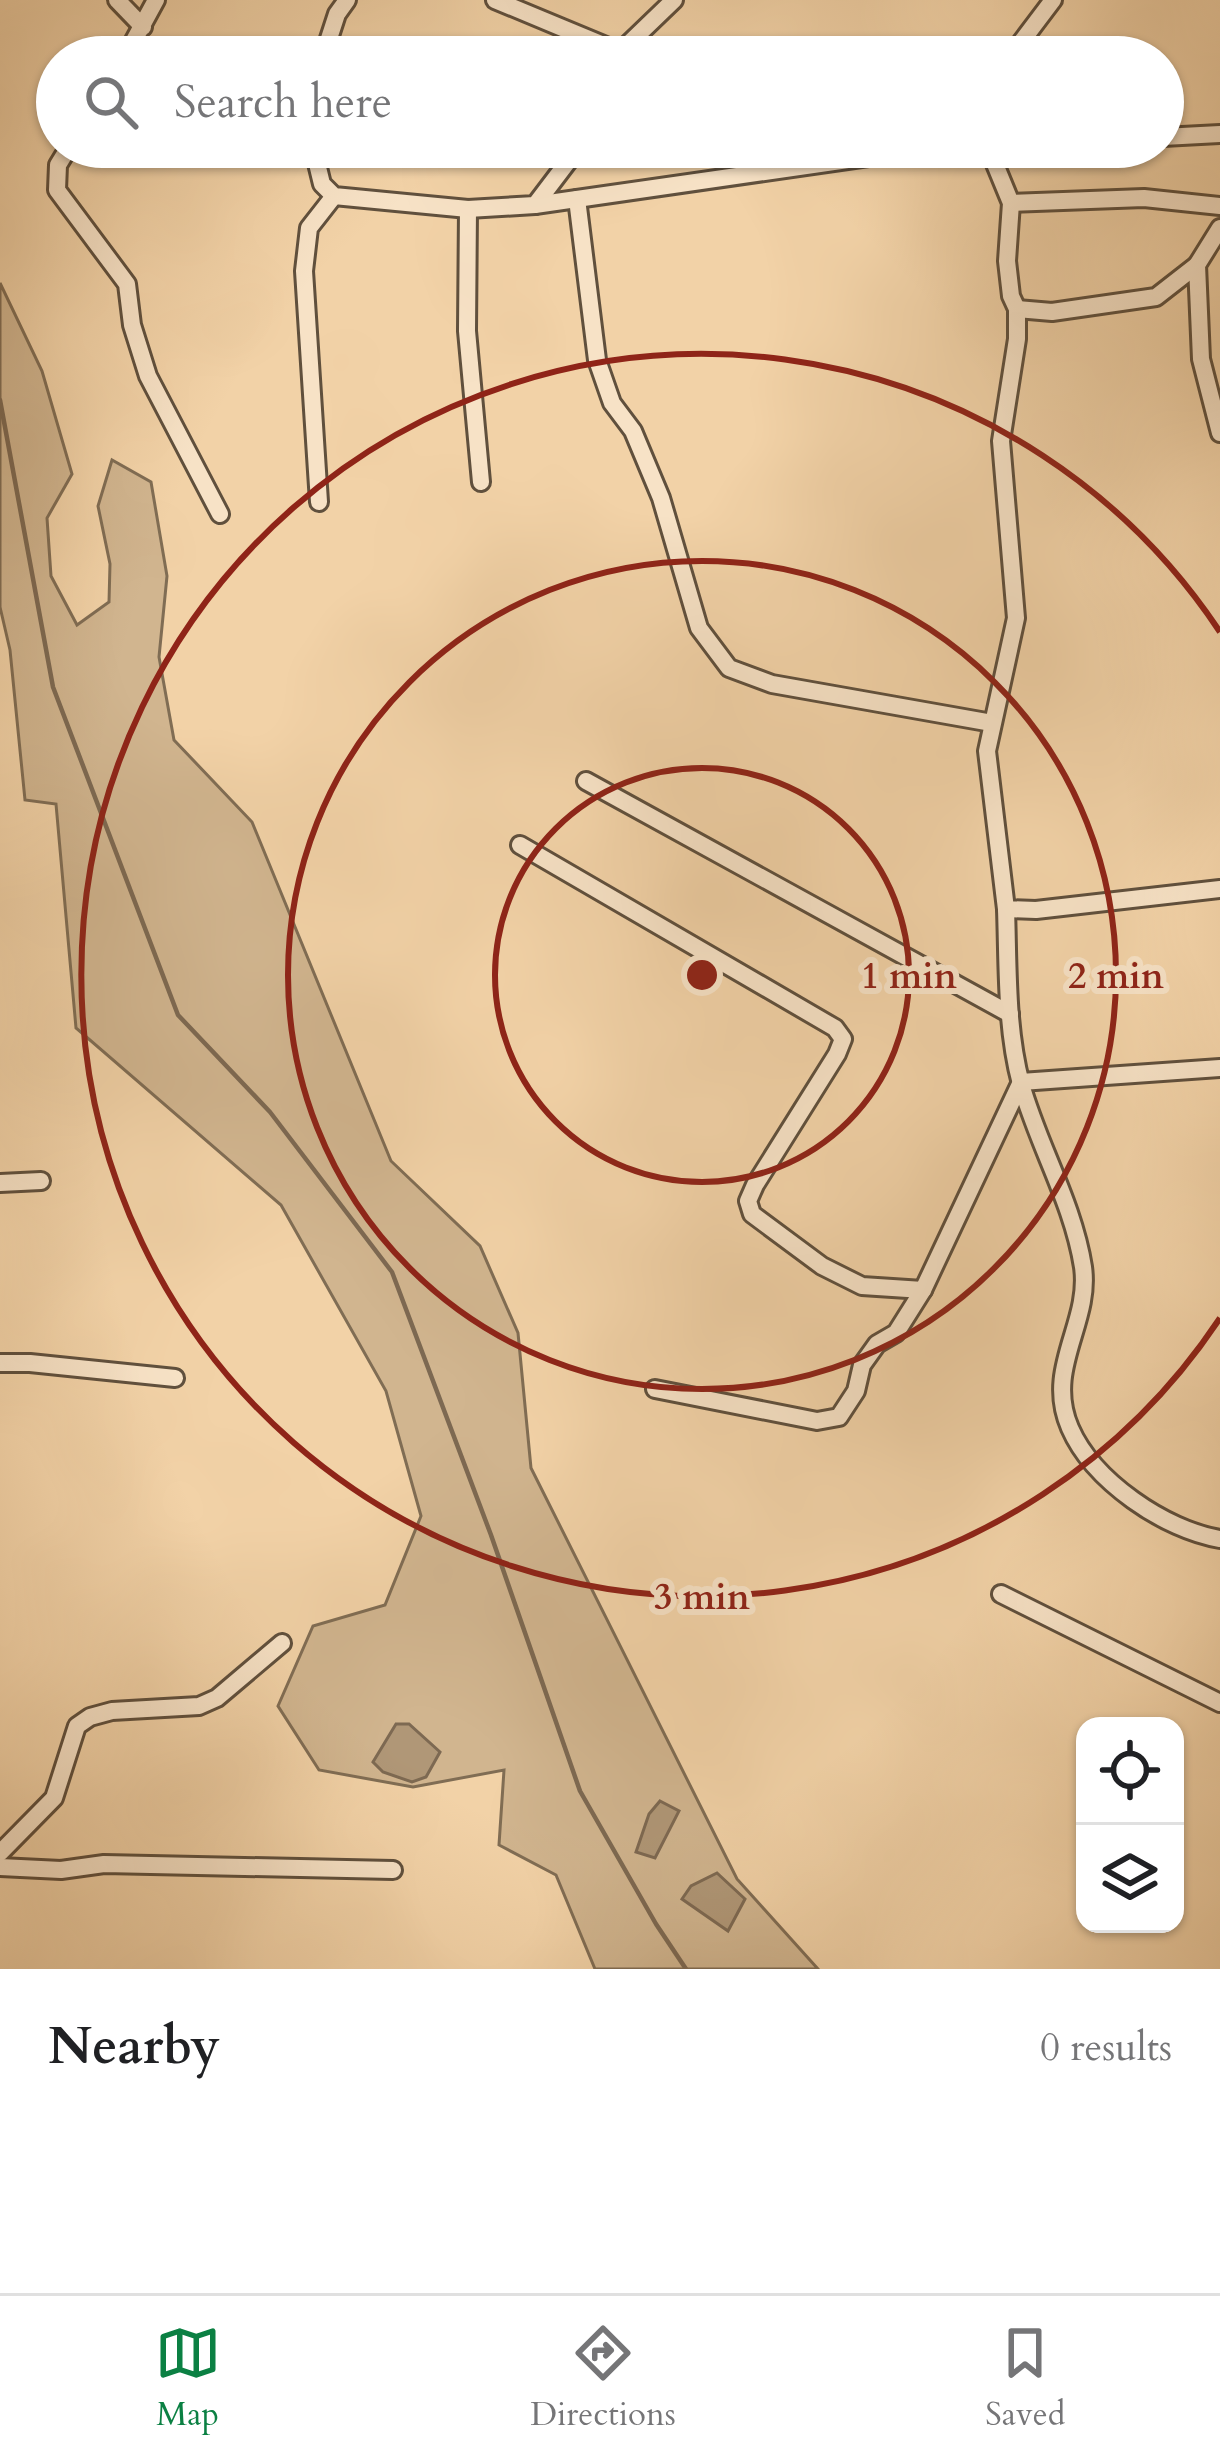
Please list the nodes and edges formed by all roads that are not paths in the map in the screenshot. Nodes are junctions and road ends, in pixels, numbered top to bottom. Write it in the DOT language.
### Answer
graph roads {
  1 [pos="117,0"];
  2 [pos="156,0"];
  3 [pos="347,0"];
  4 [pos="495,0"];
  5 [pos="674,0"];
  6 [pos="1053,0"];
  7 [pos="143,27"];
  8 [pos="137,36"];
  9 [pos="330,36"];
  10 [pos="578,36"];
  11 [pos="638,36"];
  12 [pos="1026,36"];
  13 [pos="1220,134"];
  14 [pos="1184,136"];
  15 [pos="58,168"];
  16 [pos="318,168"];
  17 [pos="563,168"];
  18 [pos="792,168"];
  19 [pos="997,168"];
  20 [pos="334,196"];
  21 [pos="577,199"];
  22 [pos="1011,203"];
  23 [pos="536,205"];
  24 [pos="1220,206"];
  25 [pos="468,209"];
  26 [pos="1220,228"];
  27 [pos="1197,265"];
  28 [pos="1017,310"];
  29 [pos="1220,433"];
  30 [pos="481,482"];
  31 [pos="319,502"];
  32 [pos="220,514"];
  33 [pos="992,723"];
  34 [pos="586,781"];
  35 [pos="520,845"];
  36 [pos="1220,889"];
  37 [pos="1006,910"];
  38 [pos="1010,1014"];
  39 [pos="1220,1068"];
  40 [pos="1021,1082"];
  41 [pos="41,1181"];
  42 [pos="0,1184"];
  43 [pos="923,1290"];
  44 [pos="0,1363"];
  45 [pos="175,1378"];
  46 [pos="655,1389"];
  47 [pos="1220,1539"];
  48 [pos="1001,1594"];
  49 [pos="283,1642"];
  50 [pos="1220,1703"];
  51 [pos="0,1853"];
  52 [pos="0,1867"];
  53 [pos="393,1870"];
  1 -- 7 [label="street"];
  2 -- 7 [label="street"];
  3 -- 9 [label="street"];
  4 -- 10 [label="street"];
  5 -- 11 [label="street"];
  6 -- 12 [label="street"];
  7 -- 8 [label="street"];
  13 -- 14 [label="street"];
  15 -- 32 [label="street"];
  16 -- 20 [label="street"];
  17 -- 23 [label="street"];
  18 -- 21 [label="street"];
  19 -- 22 [label="street"];
  20 -- 25 [label="street"];
  20 -- 31 [label="street"];
  21 -- 23 [label="street"];
  21 -- 33 [label="street"];
  22 -- 24 [label="street"];
  22 -- 28 [label="street"];
  23 -- 25 [label="street"];
  25 -- 30 [label="street"];
  26 -- 27 [label="street"];
  27 -- 28 [label="street"];
  27 -- 29 [label="street"];
  28 -- 33 [label="street"];
  33 -- 37 [label="street"];
  34 -- 38 [label="street"];
  35 -- 43 [label="street"];
  36 -- 37 [label="street"];
  37 -- 38 [label="street"];
  38 -- 40 [label="street"];
  39 -- 40 [label="street"];
  40 -- 43 [label="street"];
  40 -- 47 [label="street"];
  41 -- 42 [label="street"];
  43 -- 46 [label="street"];
  44 -- 45 [label="street"];
  48 -- 50 [label="street"];
  49 -- 51 [label="street"];
  52 -- 53 [label="street"];
}
